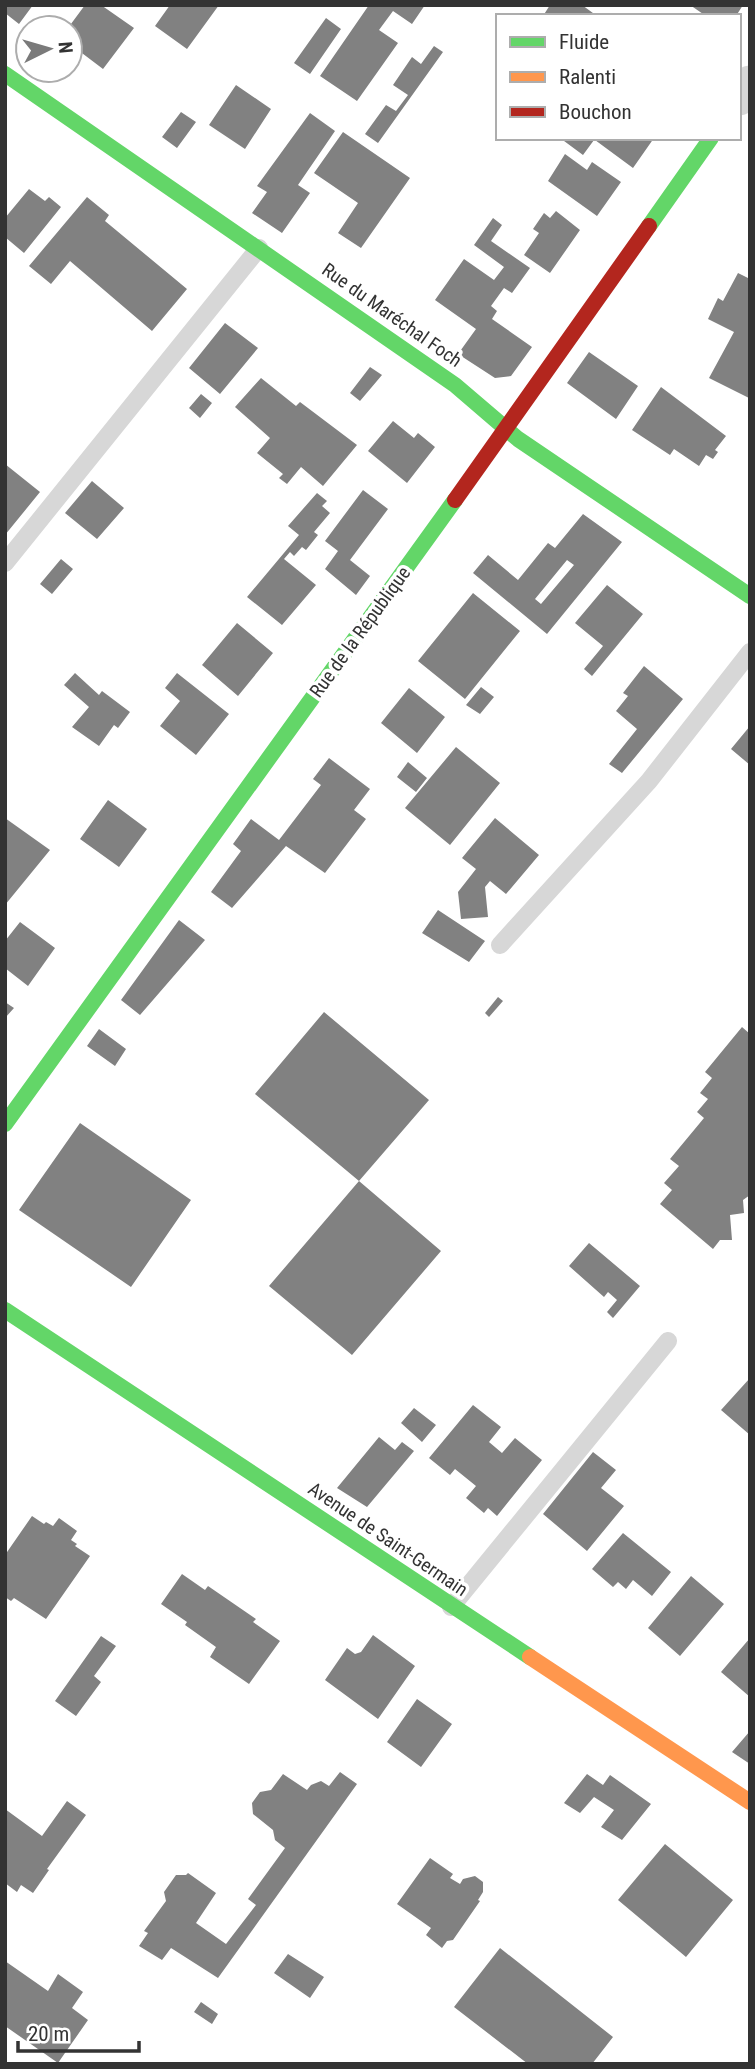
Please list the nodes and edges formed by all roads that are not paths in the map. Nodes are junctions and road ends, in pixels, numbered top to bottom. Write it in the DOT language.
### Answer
graph roads {
  1 [pos="5,74"];
  2 [pos="710,140"];
  3 [pos="259,248"];
  4 [pos="505,429"];
  5 [pos="5,563"];
  6 [pos="750,596"];
  7 [pos="750,652"];
  8 [pos="500,946"];
  9 [pos="5,1124"];
  10 [pos="5,1310"];
  11 [pos="668,1341"];
  12 [pos="451,1606"];
  13 [pos="750,1802"];
  1 -- 3 [label="street, Rue du Maréchal Foch"];
  2 -- 4 [label="street, Rue de la République"];
  3 -- 4 [label="street, Rue du Maréchal Foch"];
  3 -- 5 [label="lane"];
  4 -- 6 [label="street, Rue du Maréchal Foch"];
  4 -- 9 [label="street, Rue de la République"];
  7 -- 8 [label="lane"];
  10 -- 12 [label="street, Avenue de Saint-Germain"];
  11 -- 12 [label="lane"];
  12 -- 13 [label="street, Avenue de Saint-Germain"];
}
